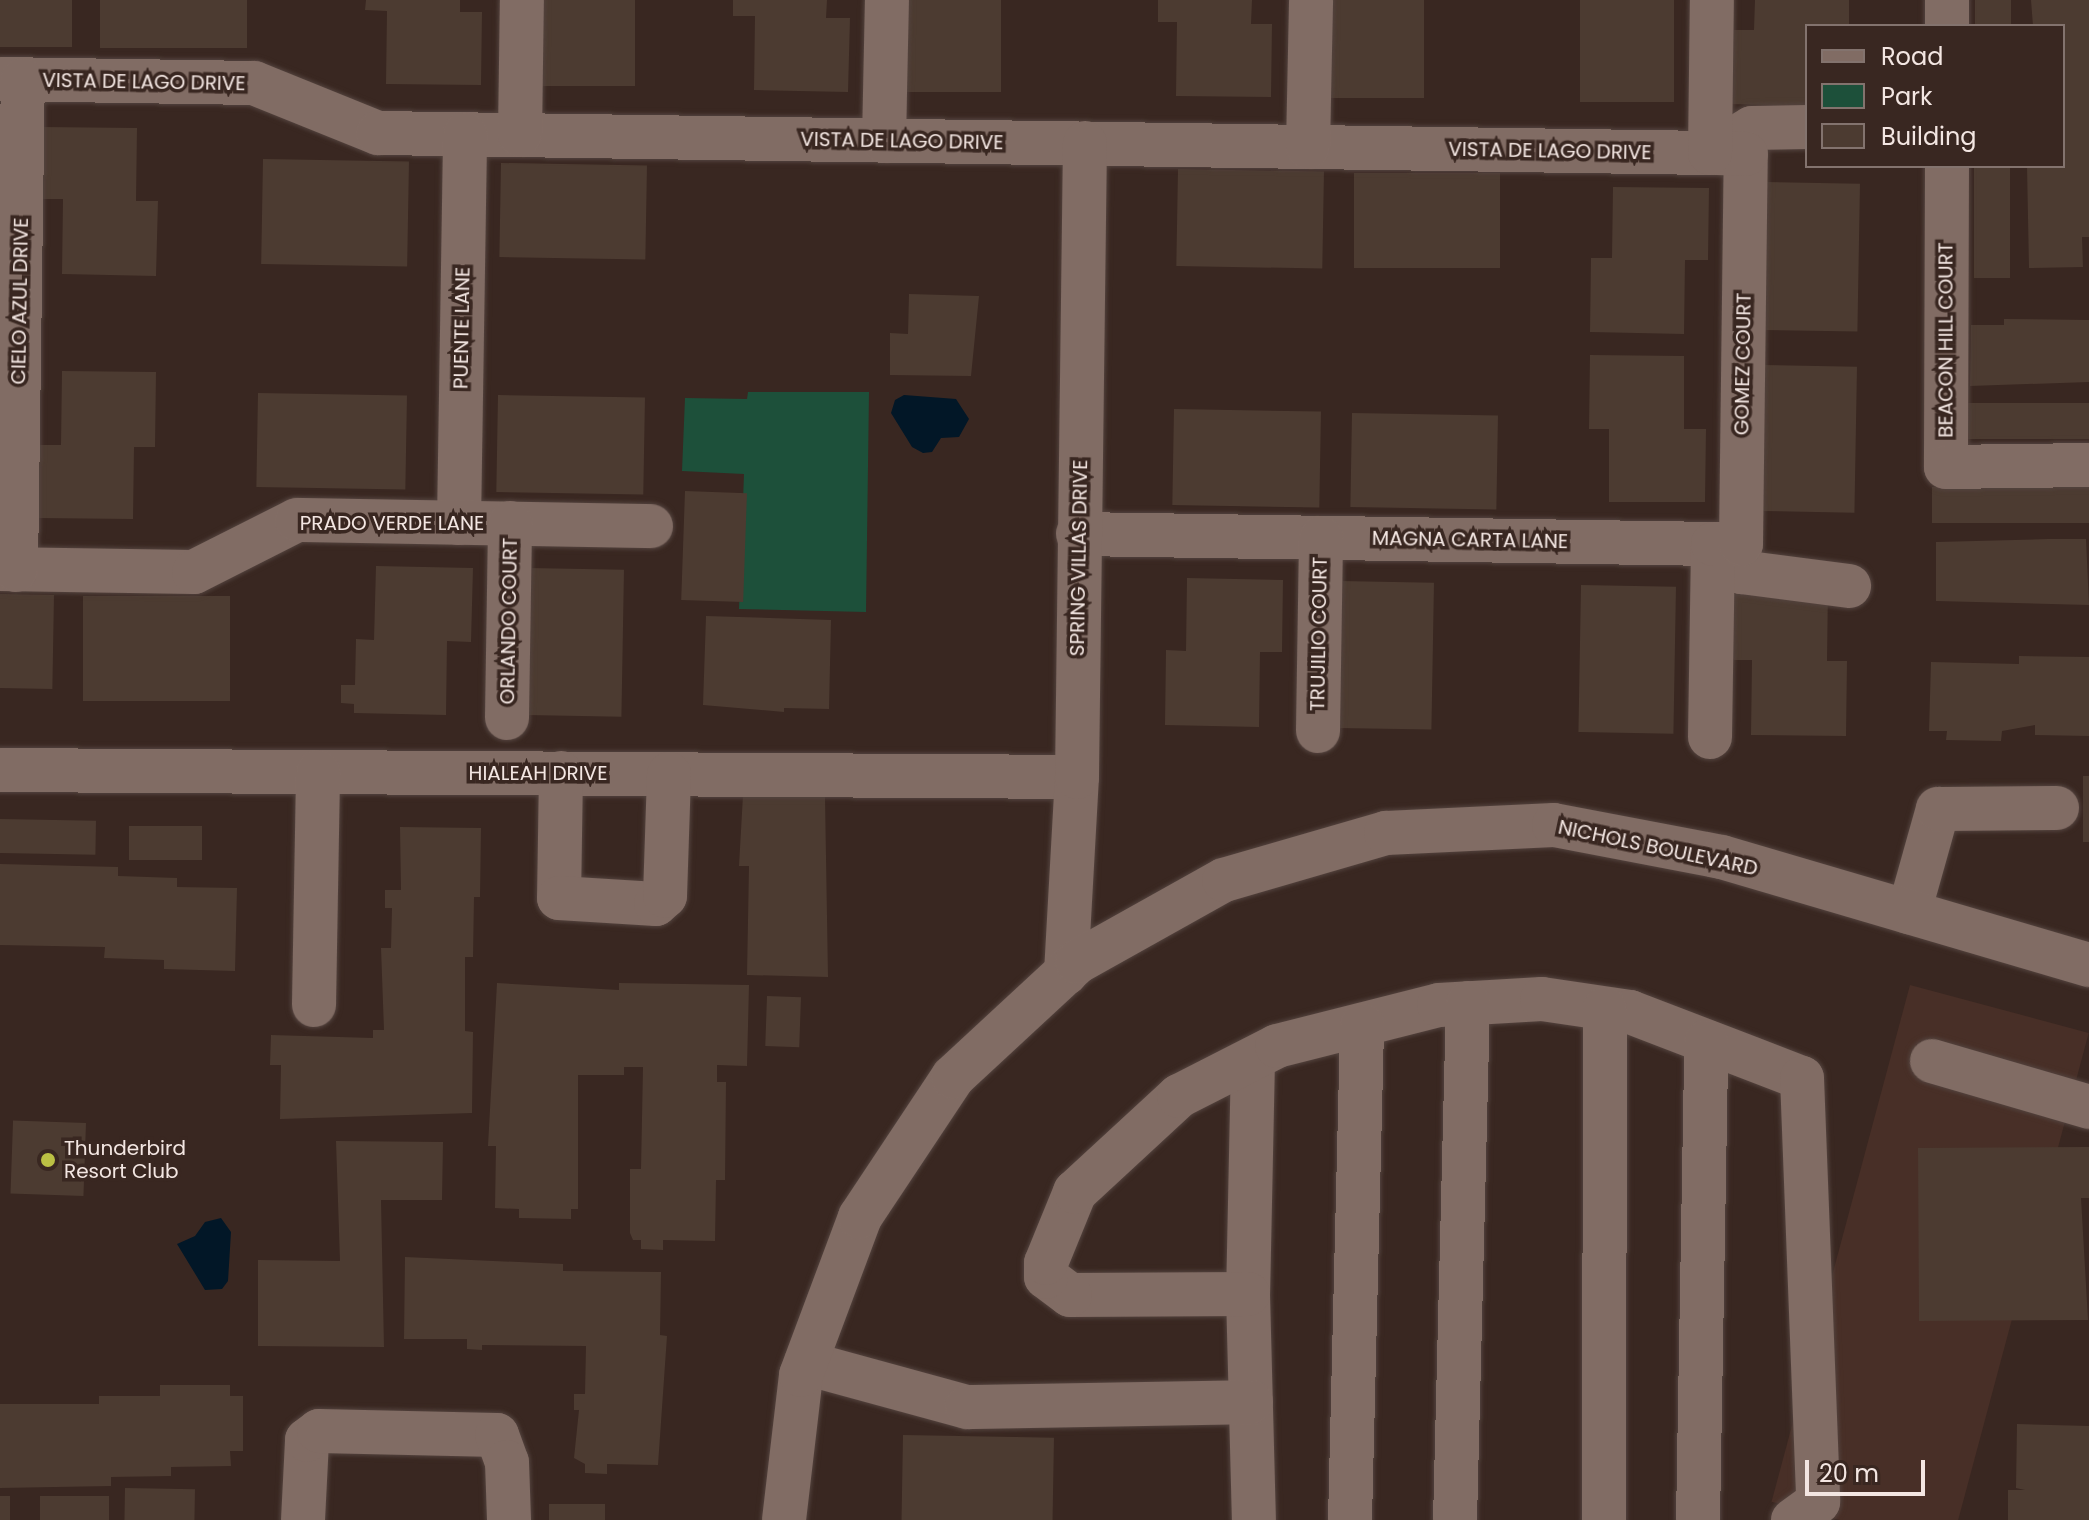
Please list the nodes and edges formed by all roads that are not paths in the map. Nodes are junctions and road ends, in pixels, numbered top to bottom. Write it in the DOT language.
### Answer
graph roads {
  1 [pos="522,0"];
  2 [pos="887,0"];
  3 [pos="1311,0"];
  4 [pos="1712,0"];
  5 [pos="1947,0"];
  6 [pos="1947,24"];
  7 [pos="12,80"];
  8 [pos="1805,127"];
  9 [pos="465,134"];
  10 [pos="520,135"];
  11 [pos="884,141"];
  12 [pos="1085,143"];
  13 [pos="1308,147"];
  14 [pos="1710,153"];
  15 [pos="1947,168"];
  16 [pos="10,326"];
  17 [pos="2089,465"];
  18 [pos="459,523"];
  19 [pos="510,523"];
  20 [pos="651,526"];
  21 [pos="1078,534"];
  22 [pos="1321,538"];
  23 [pos="1713,544"];
  24 [pos="8,569"];
  25 [pos="1849,586"];
  26 [pos="507,718"];
  27 [pos="1318,731"];
  28 [pos="1710,737"];
  29 [pos="0,770"];
  30 [pos="318,772"];
  31 [pos="561,773"];
  32 [pos="669,774"];
  33 [pos="1077,777"];
  34 [pos="2057,808"];
  35 [pos="1909,912"];
  36 [pos="2089,965"];
  37 [pos="1066,973"];
  38 [pos="1468,1003"];
  39 [pos="314,1005"];
  40 [pos="1605,1009"];
  41 [pos="1362,1025"];
  42 [pos="1706,1042"];
  43 [pos="1253,1059"];
  44 [pos="1932,1061"];
  45 [pos="2089,1107"];
  46 [pos="1248,1294"];
  47 [pos="806,1363"];
  48 [pos="1251,1402"];
  49 [pos="303,1520"];
  50 [pos="509,1520"];
  51 [pos="784,1520"];
  52 [pos="1254,1520"];
  53 [pos="1350,1520"];
  54 [pos="1455,1520"];
  55 [pos="1604,1520"];
  56 [pos="1698,1520"];
  57 [pos="1793,1520"];
  1 -- 10 [label="street"];
  2 -- 11 [label="street"];
  3 -- 13 [label="street"];
  4 -- 14 [label="street"];
  5 -- 6 [label="street"];
  7 -- 9 [label="street, VISTA DE LAGO DRIVE"];
  7 -- 16 [label="street, CIELO AZUL DRIVE"];
  8 -- 14 [label="street"];
  9 -- 10 [label="street, VISTA DE LAGO DRIVE"];
  9 -- 18 [label="street, PUENTE LANE"];
  10 -- 11 [label="street, VISTA DE LAGO DRIVE"];
  11 -- 12 [label="street, VISTA DE LAGO DRIVE"];
  12 -- 13 [label="street, VISTA DE LAGO DRIVE"];
  12 -- 21 [label="street, SPRING VILLAS DRIVE"];
  13 -- 14 [label="street, VISTA DE LAGO DRIVE"];
  14 -- 23 [label="street, GOMEZ COURT"];
  15 -- 17 [label="street, BEACON HILL COURT"];
  16 -- 24 [label="street, CIELO AZUL DRIVE"];
  18 -- 19 [label="street, PRADO VERDE LANE"];
  18 -- 24 [label="street, PRADO VERDE LANE"];
  19 -- 20 [label="street, PRADO VERDE LANE"];
  19 -- 26 [label="street, ORLANDO COURT"];
  21 -- 22 [label="street, MAGNA CARTA LANE"];
  21 -- 33 [label="street, SPRING VILLAS DRIVE"];
  22 -- 23 [label="street, MAGNA CARTA LANE"];
  22 -- 27 [label="street, TRUJILIO COURT"];
  23 -- 25 [label="street"];
  23 -- 28 [label="street"];
  29 -- 30 [label="street, HIALEAH DRIVE"];
  30 -- 31 [label="street, HIALEAH DRIVE"];
  30 -- 39 [label="street"];
  31 -- 32 [label="street, HIALEAH DRIVE"];
  31 -- 32 [label="street"];
  32 -- 33 [label="street, HIALEAH DRIVE"];
  33 -- 37 [label="street, SPRING VILLAS DRIVE"];
  34 -- 35 [label="street"];
  35 -- 36 [label="street, NICHOLS BOULEVARD"];
  35 -- 37 [label="street, NICHOLS BOULEVARD"];
  37 -- 47 [label="street, NICHOLS BOULEVARD"];
  38 -- 40 [label="street"];
  38 -- 41 [label="street"];
  38 -- 54 [label="street"];
  40 -- 42 [label="street"];
  40 -- 55 [label="street"];
  41 -- 43 [label="street"];
  41 -- 53 [label="street"];
  42 -- 56 [label="street"];
  42 -- 57 [label="street"];
  43 -- 46 [label="street"];
  43 -- 46 [label="street"];
  44 -- 45 [label="street"];
  46 -- 48 [label="street"];
  47 -- 48 [label="street"];
  47 -- 51 [label="street, NICHOLS BOULEVARD"];
  48 -- 52 [label="street"];
  49 -- 50 [label="street"];
}
